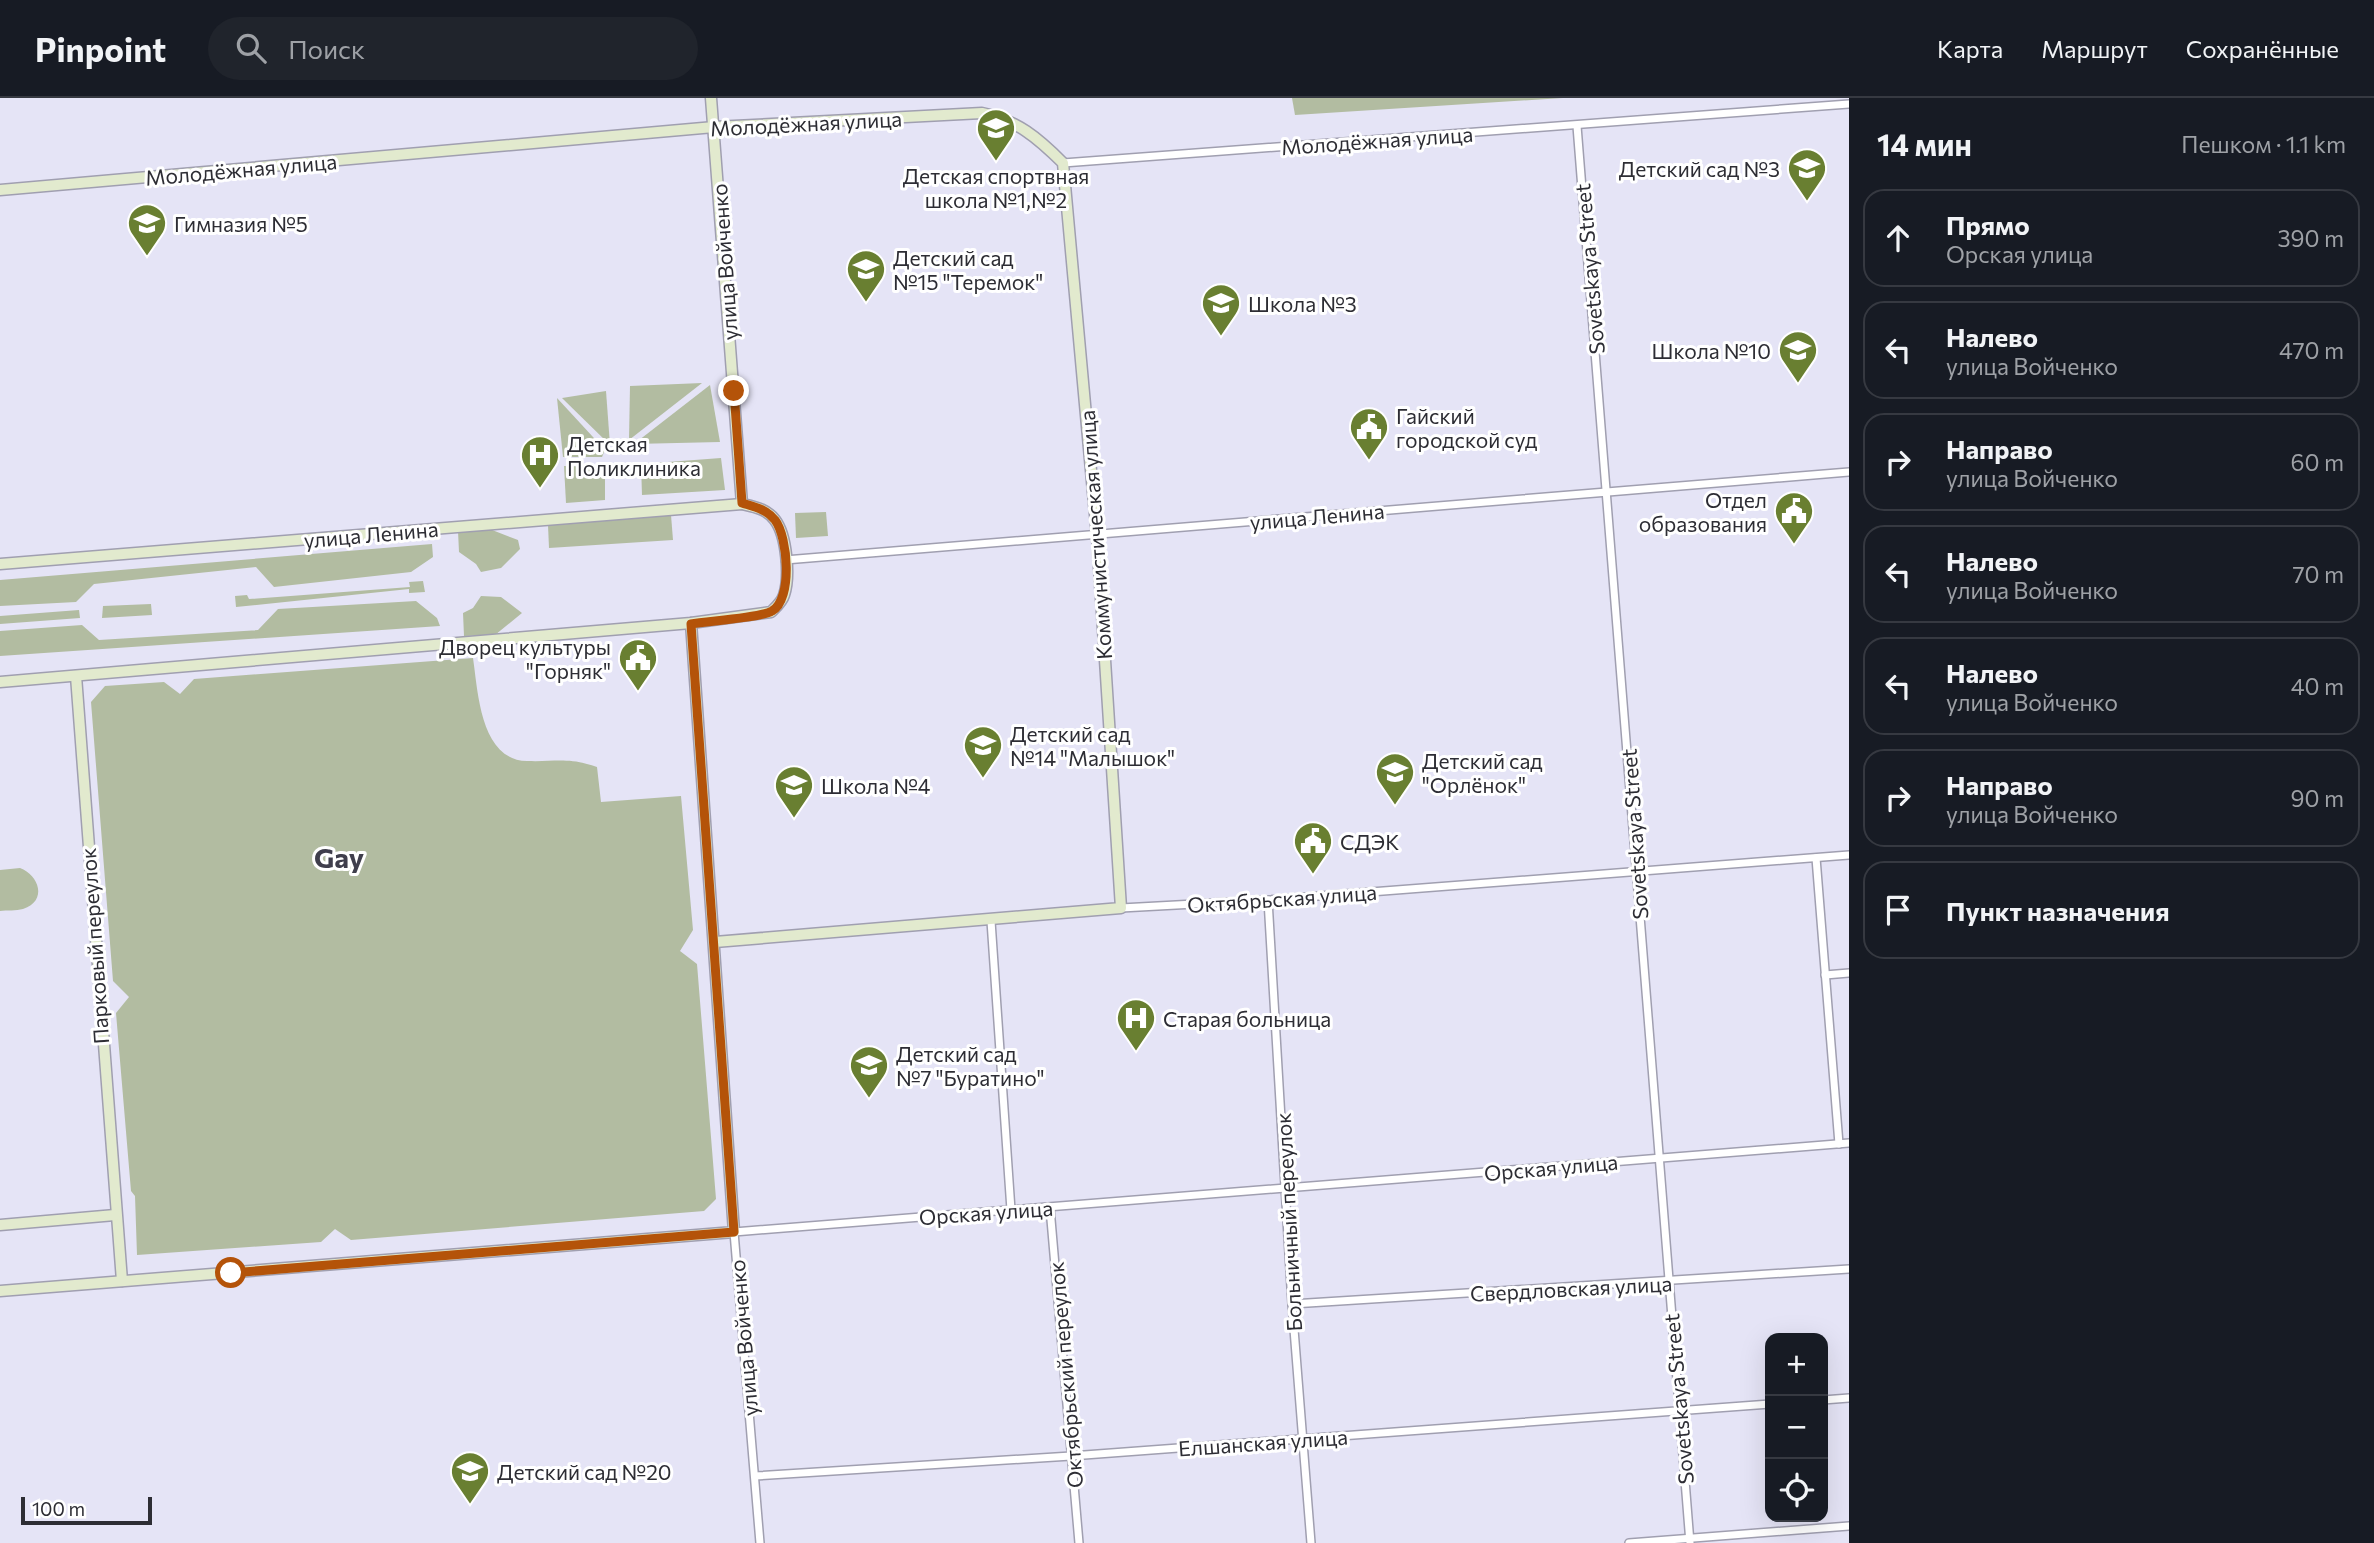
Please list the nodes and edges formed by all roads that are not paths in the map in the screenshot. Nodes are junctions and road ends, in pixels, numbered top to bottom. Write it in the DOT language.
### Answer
graph roads {
  1 [pos="711,98"];
  2 [pos="1849,104"];
  3 [pos="1577,125"];
  4 [pos="714,128"];
  5 [pos="1063,163"];
  6 [pos="0,190"];
  7 [pos="1849,472"];
  8 [pos="1606,490"];
  9 [pos="742,503"];
  10 [pos="1097,536"];
  11 [pos="785,560"];
  12 [pos="0,564"];
  13 [pos="691,624"];
  14 [pos="76,676"];
  15 [pos="0,682"];
  16 [pos="1849,855"];
  17 [pos="1816,858"];
  18 [pos="1637,873"];
  19 [pos="1268,900"];
  20 [pos="1121,908"];
  21 [pos="991,921"];
  22 [pos="715,942"];
  23 [pos="1849,973"];
  24 [pos="1825,975"];
  25 [pos="1849,1143"];
  26 [pos="1839,1144"];
  27 [pos="1661,1158"];
  28 [pos="1287,1188"];
  29 [pos="1050,1208"];
  30 [pos="1012,1210"];
  31 [pos="115,1215"];
  32 [pos="0,1225"];
  33 [pos="734,1232"];
  34 [pos="1849,1269"];
  35 [pos="122,1282"];
  36 [pos="1669,1282"];
  37 [pos="0,1291"];
  38 [pos="1292,1304"];
  39 [pos="1849,1398"];
  40 [pos="1828,1400"];
  41 [pos="1765,1404"];
  42 [pos="1679,1411"];
  43 [pos="1303,1438"];
  44 [pos="1071,1456"];
  45 [pos="755,1476"];
  46 [pos="1849,1526"];
  47 [pos="1689,1540"];
  48 [pos="760,1543"];
  49 [pos="1079,1543"];
  50 [pos="1311,1543"];
  51 [pos="1629,1543"];
  1 -- 4 [label="main road, улица Войченко"];
  2 -- 3 [label="street, Молодёжная улица"];
  3 -- 5 [label="street, Молодёжная улица"];
  3 -- 8 [label="street, Sovetskaya Street"];
  4 -- 5 [label="main road, Молодёжная улица"];
  4 -- 6 [label="main road, Молодёжная улица"];
  4 -- 9 [label="main road, улица Войченко"];
  5 -- 10 [label="main road, Коммунистическая улица"];
  7 -- 8 [label="street, улица Ленина"];
  8 -- 10 [label="street, улица Ленина"];
  8 -- 18 [label="street, Sovetskaya Street"];
  9 -- 11 [label="main road"];
  9 -- 12 [label="main road, улица Ленина"];
  10 -- 11 [label="street, улица Ленина"];
  10 -- 20 [label="main road, Коммунистическая улица"];
  11 -- 13 [label="main road"];
  13 -- 14 [label="main road"];
  13 -- 22 [label="main road, улица Войченко"];
  14 -- 15 [label="main road"];
  14 -- 31 [label="main road, Парковый переулок"];
  16 -- 17 [label="street, Октябрьская улица"];
  17 -- 18 [label="street, Октябрьская улица"];
  17 -- 24 [label="street"];
  18 -- 19 [label="street, Октябрьская улица"];
  18 -- 27 [label="street, Sovetskaya Street"];
  19 -- 20 [label="street, Октябрьская улица"];
  19 -- 28 [label="street, Больничный переулок"];
  20 -- 21 [label="main road, Октябрьская улица"];
  21 -- 22 [label="main road, Октябрьская улица"];
  21 -- 30 [label="street"];
  22 -- 33 [label="main road, улица Войченко"];
  23 -- 24 [label="street"];
  24 -- 26 [label="street"];
  25 -- 26 [label="street, Орская улица"];
  26 -- 27 [label="street, Орская улица"];
  27 -- 28 [label="street, Орская улица"];
  27 -- 36 [label="street, Sovetskaya Street"];
  28 -- 29 [label="street, Орская улица"];
  28 -- 38 [label="street, Больничный переулок"];
  29 -- 30 [label="street, Орская улица"];
  29 -- 44 [label="street, Октябрьский переулок"];
  30 -- 33 [label="street, Орская улица"];
  31 -- 32 [label="main road"];
  31 -- 35 [label="main road"];
  33 -- 35 [label="main road, Орская улица"];
  33 -- 45 [label="street, улица Войченко"];
  34 -- 36 [label="street, Свердловская улица"];
  35 -- 37 [label="main road, Орская улица"];
  36 -- 38 [label="street, Свердловская улица"];
  36 -- 42 [label="street, Sovetskaya Street"];
  38 -- 43 [label="street, Больничный переулок"];
  39 -- 40 [label="street"];
  41 -- 42 [label="street, Елшанская улица"];
  42 -- 43 [label="street, Елшанская улица"];
  42 -- 47 [label="street, Sovetskaya Street"];
  43 -- 44 [label="street, Елшанская улица"];
  43 -- 50 [label="street, Больничный переулок"];
  44 -- 45 [label="street, Елшанская улица"];
  44 -- 49 [label="street, Октябрьский переулок"];
  45 -- 48 [label="street, улица Войченко"];
  46 -- 47 [label="street"];
  47 -- 51 [label="street"];
}
